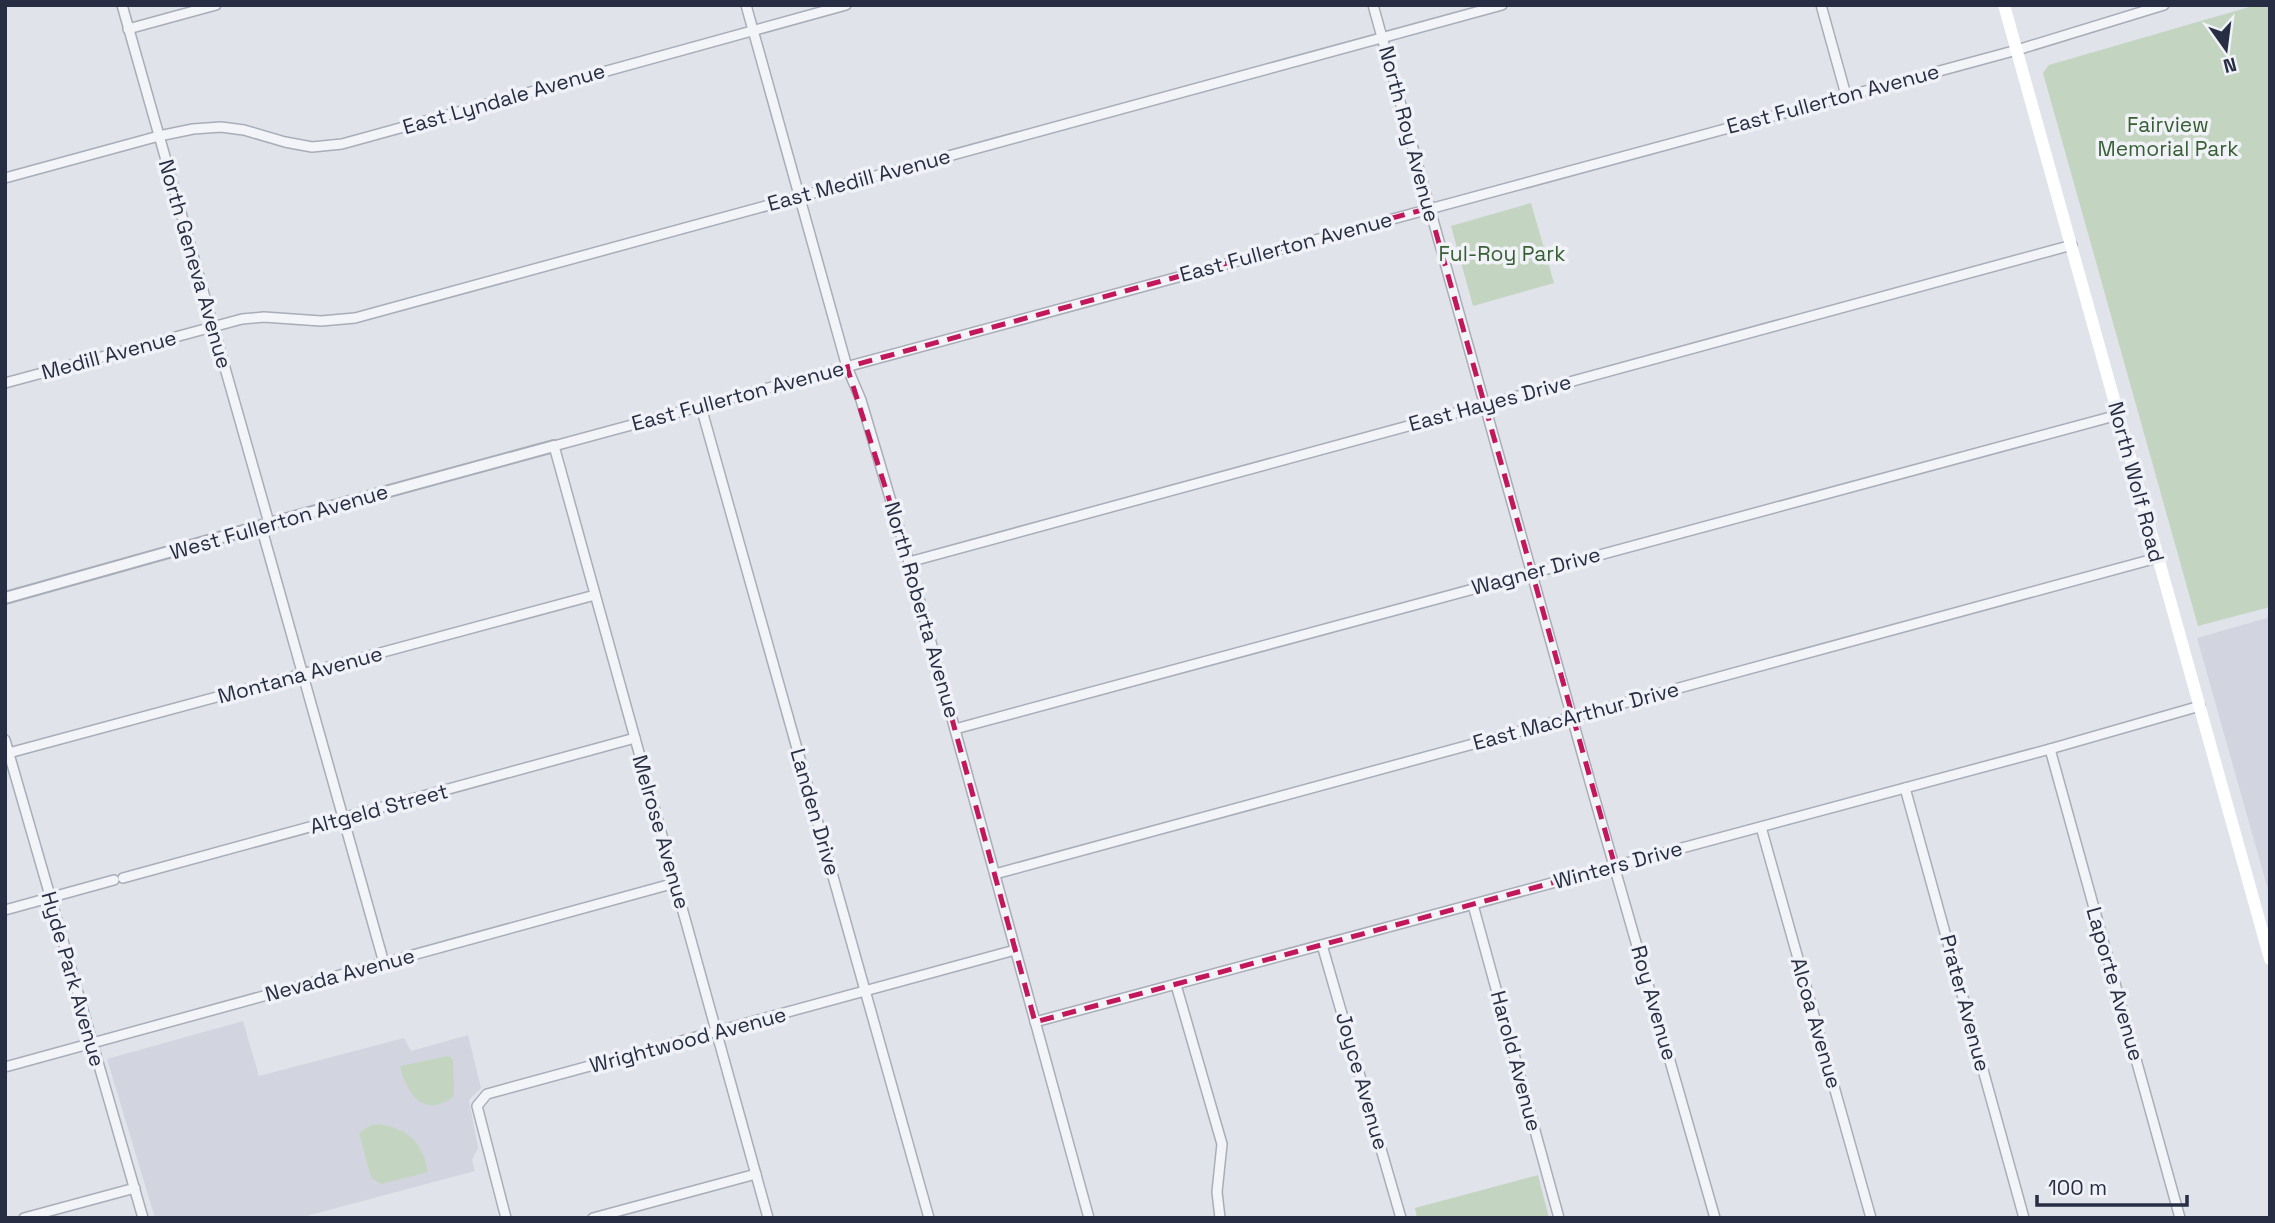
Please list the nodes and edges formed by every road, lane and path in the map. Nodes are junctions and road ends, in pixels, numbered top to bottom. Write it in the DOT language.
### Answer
graph roads {
  1 [pos="122,5"];
  2 [pos="216,5"];
  3 [pos="746,5"];
  4 [pos="846,5"];
  5 [pos="1373,5"];
  6 [pos="1502,5"];
  7 [pos="1821,5"];
  8 [pos="2004,5"];
  9 [pos="2164,5"];
  10 [pos="128,29"];
  11 [pos="753,29"];
  12 [pos="1382,38"];
  13 [pos="2017,50"];
  14 [pos="1846,95"];
  15 [pos="159,136"];
  16 [pos="5,178"];
  17 [pos="799,196"];
  18 [pos="1429,208"];
  19 [pos="2071,245"];
  20 [pos="213,326"];
  21 [pos="847,367"];
  22 [pos="5,383"];
  23 [pos="1486,404"];
  24 [pos="701,407"];
  25 [pos="2118,415"];
  26 [pos="554,446"];
  27 [pos="265,525"];
  28 [pos="2157,558"];
  29 [pos="909,562"];
  30 [pos="1532,572"];
  31 [pos="595,595"];
  32 [pos="5,598"];
  33 [pos="304,674"];
  34 [pos="2200,706"];
  35 [pos="1572,717"];
  36 [pos="955,729"];
  37 [pos="635,738"];
  38 [pos="5,740"];
  39 [pos="2050,749"];
  40 [pos="7,753"];
  41 [pos="1905,788"];
  42 [pos="1592,789"];
  43 [pos="344,819"];
  44 [pos="1761,827"];
  45 [pos="1615,866"];
  46 [pos="995,874"];
  47 [pos="675,883"];
  48 [pos="50,898"];
  49 [pos="1473,905"];
  50 [pos="5,910"];
  51 [pos="1322,945"];
  52 [pos="1014,950"];
  53 [pos="2270,959"];
  54 [pos="384,963"];
  55 [pos="1176,985"];
  56 [pos="865,991"];
  57 [pos="1035,1022"];
  58 [pos="717,1032"];
  59 [pos="92,1043"];
  60 [pos="5,1067"];
  61 [pos="756,1174"];
  62 [pos="135,1188"];
  63 [pos="24,1218"];
  64 [pos="143,1218"];
  65 [pos="506,1218"];
  66 [pos="593,1218"];
  67 [pos="768,1218"];
  68 [pos="929,1218"];
  69 [pos="1090,1218"];
  70 [pos="1220,1218"];
  71 [pos="1401,1218"];
  72 [pos="1559,1218"];
  73 [pos="1715,1218"];
  74 [pos="1871,1218"];
  75 [pos="2024,1218"];
  76 [pos="2180,1218"];
  1 -- 10 [label="street, North Geneva Avenue"];
  2 -- 10 [label="street"];
  3 -- 11 [label="street, North Roberta Avenue"];
  4 -- 11 [label="street, East Lyndale Avenue"];
  5 -- 12 [label="street, North Roy Avenue"];
  6 -- 12 [label="street, East Medill Avenue"];
  7 -- 14 [label="street"];
  8 -- 13 [label="main road, North Wolf Road"];
  9 -- 13 [label="street"];
  10 -- 15 [label="street, North Geneva Avenue"];
  11 -- 15 [label="street, East Lyndale Avenue"];
  11 -- 17 [label="street, North Roberta Avenue"];
  12 -- 17 [label="street, East Medill Avenue"];
  12 -- 18 [label="street, North Roy Avenue"];
  13 -- 14 [label="street, East Fullerton Avenue"];
  13 -- 19 [label="main road, North Wolf Road"];
  14 -- 18 [label="street, East Fullerton Avenue"];
  15 -- 16 [label="street, East Lyndale Avenue"];
  15 -- 20 [label="street, North Geneva Avenue"];
  17 -- 20 [label="street, East Medill Avenue"];
  17 -- 21 [label="street, North Roberta Avenue"];
  18 -- 21 [label="street, East Fullerton Avenue"];
  18 -- 23 [label="street, North Roy Avenue"];
  19 -- 23 [label="street, East Hayes Drive"];
  19 -- 25 [label="main road, North Wolf Road"];
  20 -- 22 [label="street, Medill Avenue"];
  20 -- 27 [label="street, North Geneva Avenue"];
  21 -- 24 [label="street, East Fullerton Avenue"];
  21 -- 29 [label="street, North Roberta Avenue"];
  23 -- 29 [label="street, East Hayes Drive"];
  23 -- 30 [label="street, North Roy Avenue"];
  24 -- 26 [label="street, East Fullerton Avenue"];
  24 -- 56 [label="street, Landen Drive"];
  25 -- 28 [label="main road, North Wolf Road"];
  25 -- 30 [label="street, Wagner Drive"];
  26 -- 27 [label="street, West Fullerton Avenue"];
  26 -- 31 [label="street, Melrose Avenue"];
  27 -- 32 [label="street, West Fullerton Avenue"];
  27 -- 33 [label="street, North Geneva Avenue"];
  28 -- 34 [label="main road, North Wolf Road"];
  28 -- 35 [label="street, East MacArthur Drive"];
  29 -- 36 [label="street, North Roberta Avenue"];
  30 -- 35 [label="street, North Roy Avenue"];
  30 -- 36 [label="street, Wagner Drive"];
  31 -- 33 [label="street, Montana Avenue"];
  31 -- 37 [label="street, Melrose Avenue"];
  33 -- 40 [label="street, Montana Avenue"];
  33 -- 43 [label="street, North Geneva Avenue"];
  34 -- 39 [label="street, Winters Drive"];
  34 -- 53 [label="main road, North Wolf Road"];
  35 -- 42 [label="street, North Roy Avenue"];
  35 -- 46 [label="street, East MacArthur Drive"];
  36 -- 46 [label="street, North Roberta Avenue"];
  37 -- 43 [label="street, Altgeld Street"];
  37 -- 47 [label="street, Melrose Avenue"];
  38 -- 40 [label="street, Hyde Park Avenue"];
  39 -- 41 [label="street, Winters Drive"];
  39 -- 76 [label="street, Laporte Avenue"];
  40 -- 48 [label="street, Hyde Park Avenue"];
  41 -- 44 [label="street, Winters Drive"];
  41 -- 75 [label="street, Prater Avenue"];
  42 -- 45 [label="street, Roy Avenue"];
  43 -- 48 [label="street, Altgeld Street"];
  43 -- 54 [label="street, North Geneva Avenue"];
  44 -- 45 [label="street, Winters Drive"];
  44 -- 74 [label="street, Alcoa Avenue"];
  45 -- 49 [label="street, Winters Drive"];
  45 -- 73 [label="street, Roy Avenue"];
  46 -- 52 [label="street, North Roberta Avenue"];
  47 -- 54 [label="street, Nevada Avenue"];
  47 -- 58 [label="street, Melrose Avenue"];
  48 -- 50 [label="street, Altgeld Street"];
  48 -- 59 [label="street, Hyde Park Avenue"];
  49 -- 51 [label="street, Winters Drive"];
  49 -- 72 [label="street, Harold Avenue"];
  51 -- 55 [label="street, Winters Drive"];
  51 -- 71 [label="street, Joyce Avenue"];
  52 -- 56 [label="street, Wrightwood Avenue"];
  52 -- 57 [label="street, North Roberta Avenue"];
  54 -- 59 [label="street, Nevada Avenue"];
  55 -- 57 [label="street, Winters Drive"];
  55 -- 70 [label="street"];
  56 -- 58 [label="street, Wrightwood Avenue"];
  56 -- 68 [label="street, Landen Drive"];
  57 -- 69 [label="street, North Roberta Avenue"];
  58 -- 61 [label="street, Melrose Avenue"];
  58 -- 65 [label="street, Wrightwood Avenue"];
  59 -- 60 [label="street, Nevada Avenue"];
  59 -- 62 [label="street, Hyde Park Avenue"];
  61 -- 66 [label="street"];
  61 -- 67 [label="street, Melrose Avenue"];
  62 -- 63 [label="street"];
  62 -- 64 [label="street, Hyde Park Avenue"];
}
